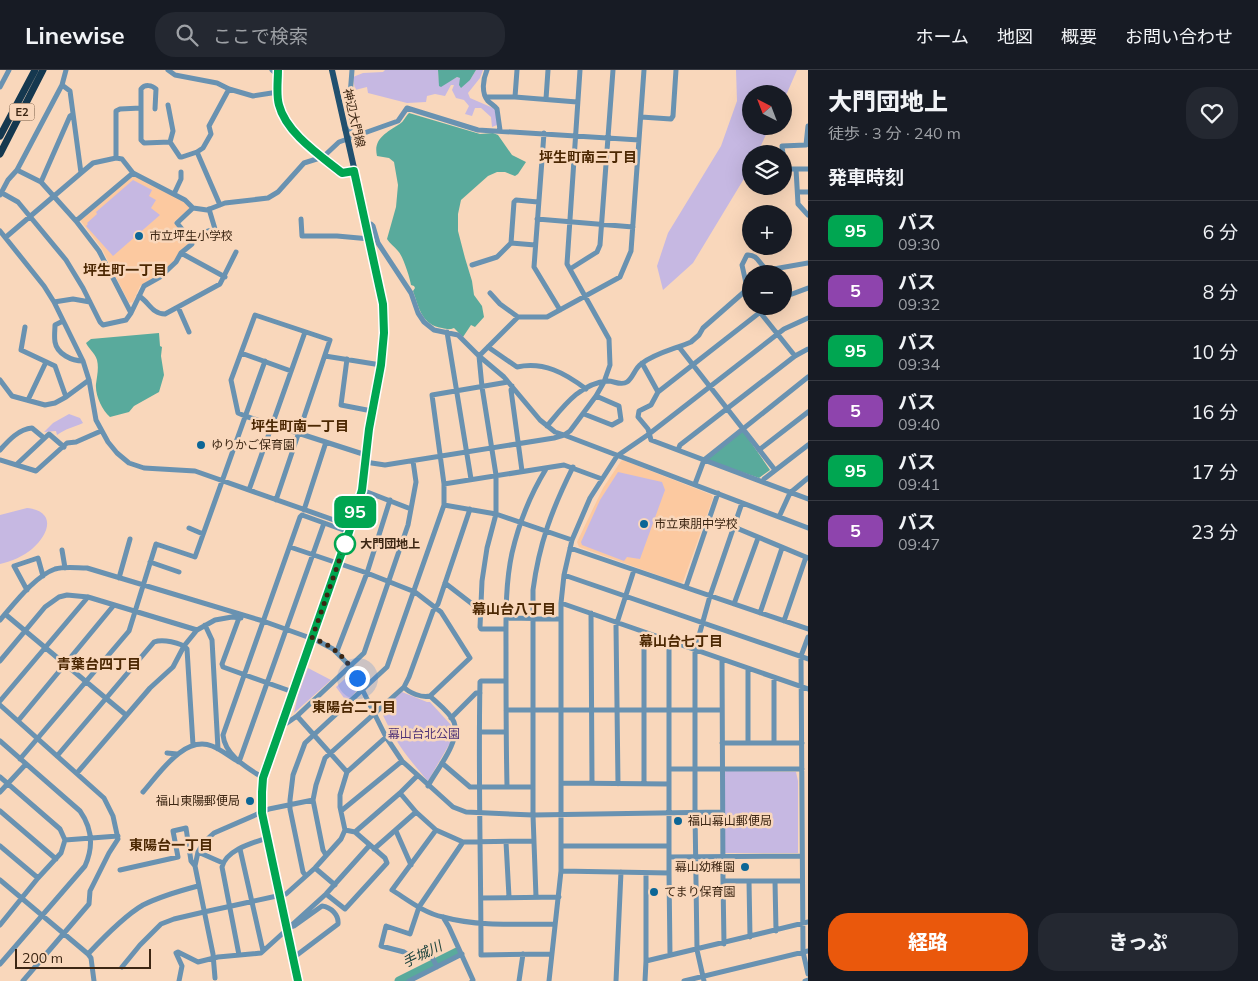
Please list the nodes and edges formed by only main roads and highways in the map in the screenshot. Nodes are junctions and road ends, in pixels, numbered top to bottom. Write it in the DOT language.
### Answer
graph roads {
  1 [pos="34,70"];
  2 [pos="43,70"];
  3 [pos="332,70"];
  4 [pos="278,73"];
  5 [pos="0,136"];
  6 [pos="0,154"];
  7 [pos="354,171"];
  8 [pos="298,981"];
  1 -- 5 [label="highway, E2"];
  2 -- 6 [label="highway, E2"];
  3 -- 7 [label="main road, 神辺大門線"];
  4 -- 7 [label="main road"];
  7 -- 8 [label="main road, 神辺大門線"];
}
